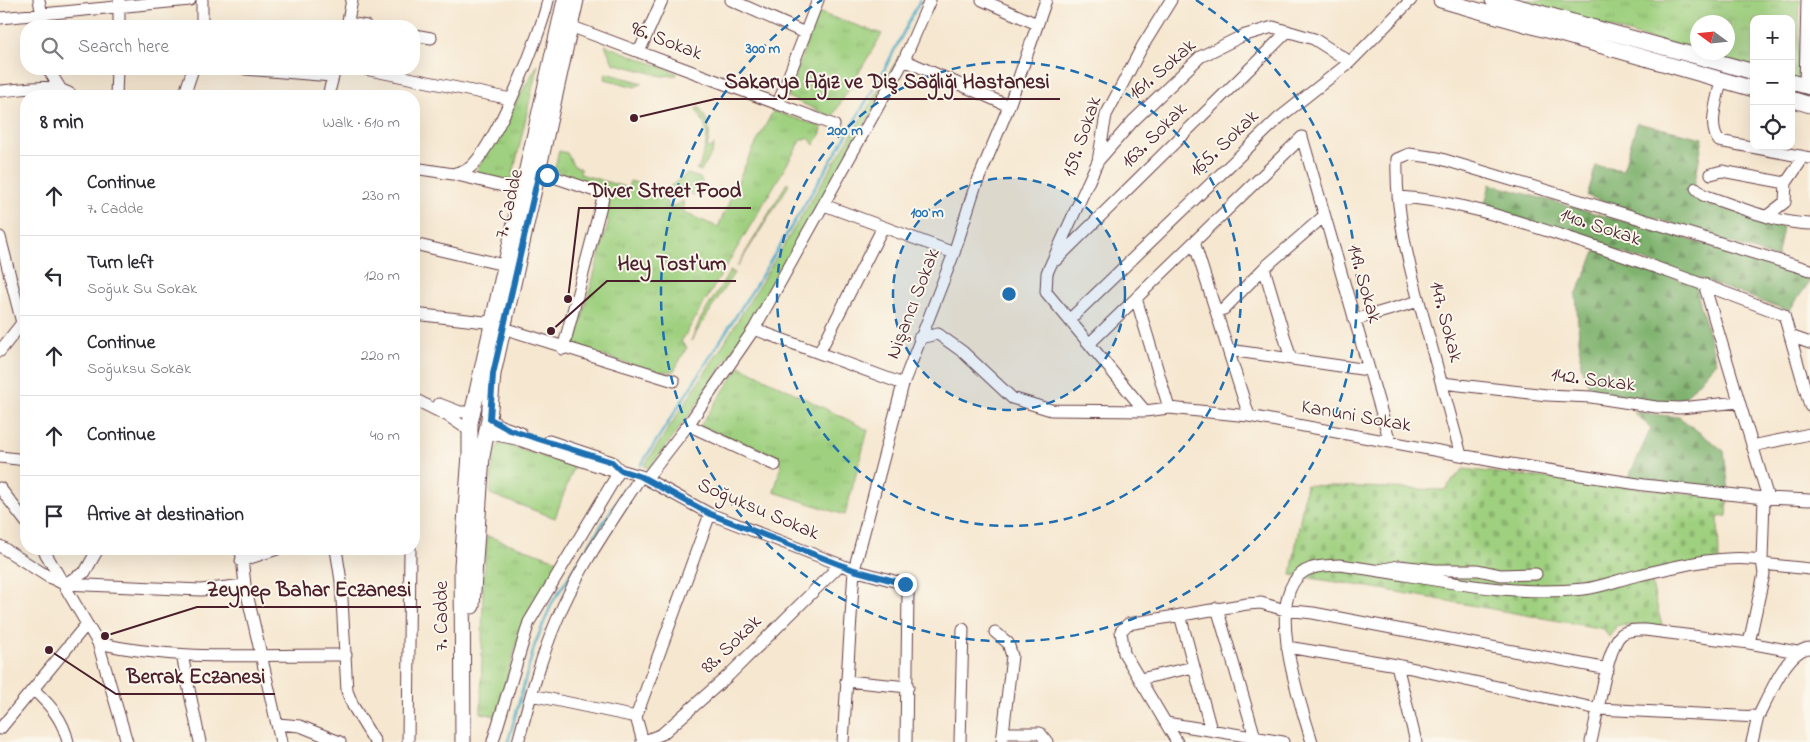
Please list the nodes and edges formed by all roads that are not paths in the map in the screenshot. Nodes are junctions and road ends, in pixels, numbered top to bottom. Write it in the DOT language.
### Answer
graph roads {
  1 [pos="39,0"];
  2 [pos="190,0"];
  3 [pos="202,0"];
  4 [pos="352,0"];
  5 [pos="548,0"];
  6 [pos="565,0"];
  7 [pos="576,0"];
  8 [pos="662,0"];
  9 [pos="731,0"];
  10 [pos="818,0"];
  11 [pos="930,0"];
  12 [pos="982,0"];
  13 [pos="1046,0"];
  14 [pos="1171,0"];
  15 [pos="1411,0"];
  16 [pos="1441,0"];
  17 [pos="1493,0"];
  18 [pos="1807,0"];
  19 [pos="119,3"];
  20 [pos="0,18"];
  21 [pos="36,19"];
  22 [pos="119,20"];
  23 [pos="202,20"];
  24 [pos="348,20"];
  25 [pos="1037,24"];
  26 [pos="570,26"];
  27 [pos="1288,31"];
  28 [pos="805,33"];
  29 [pos="420,36"];
  30 [pos="431,38"];
  31 [pos="639,52"];
  32 [pos="904,60"];
  33 [pos="1350,62"];
  34 [pos="1750,71"];
  35 [pos="52,75"];
  36 [pos="117,75"];
  37 [pos="191,75"];
  38 [pos="333,75"];
  39 [pos="394,75"];
  40 [pos="1721,80"];
  41 [pos="1802,85"];
  42 [pos="60,88"];
  43 [pos="1750,88"];
  44 [pos="63,90"];
  45 [pos="116,90"];
  46 [pos="186,90"];
  47 [pos="330,90"];
  48 [pos="0,91"];
  49 [pos="510,99"];
  50 [pos="1795,101"];
  51 [pos="778,104"];
  52 [pos="1810,105"];
  53 [pos="1009,106"];
  54 [pos="834,125"];
  55 [pos="1806,157"];
  56 [pos="1098,161"];
  57 [pos="420,169"];
  58 [pos="539,172"];
  59 [pos="454,174"];
  60 [pos="1711,174"];
  61 [pos="1786,183"];
  62 [pos="506,188"];
  63 [pos="1696,188"];
  64 [pos="1398,197"];
  65 [pos="824,205"];
  66 [pos="1324,216"];
  67 [pos="1767,216"];
  68 [pos="1810,224"];
  69 [pos="883,227"];
  70 [pos="0,237"];
  71 [pos="1194,242"];
  72 [pos="420,245"];
  73 [pos="954,253"];
  74 [pos="504,265"];
  75 [pos="1050,267"];
  76 [pos="1264,268"];
  77 [pos="4,270"];
  78 [pos="1810,270"];
  79 [pos="1704,284"];
  80 [pos="1136,298"];
  81 [pos="1419,301"];
  82 [pos="1217,310"];
  83 [pos="20,312"];
  84 [pos="420,315"];
  85 [pos="1068,320"];
  86 [pos="1354,320"];
  87 [pos="498,324"];
  88 [pos="20,327"];
  89 [pos="754,328"];
  90 [pos="1790,336"];
  91 [pos="919,338"];
  92 [pos="1810,343"];
  93 [pos="1089,344"];
  94 [pos="564,348"];
  95 [pos="1229,350"];
  96 [pos="0,351"];
  97 [pos="819,353"];
  98 [pos="1291,359"];
  99 [pos="1368,370"];
  100 [pos="674,381"];
  101 [pos="1442,382"];
  102 [pos="903,384"];
  103 [pos="420,395"];
  104 [pos="420,402"];
  105 [pos="1739,402"];
  106 [pos="1810,406"];
  107 [pos="1169,408"];
  108 [pos="473,412"];
  109 [pos="1145,412"];
  110 [pos="1249,416"];
  111 [pos="688,425"];
  112 [pos="488,426"];
  113 [pos="470,431"];
  114 [pos="1810,434"];
  115 [pos="1390,442"];
  116 [pos="1752,446"];
  117 [pos="1461,455"];
  118 [pos="0,456"];
  119 [pos="20,459"];
  120 [pos="775,465"];
  121 [pos="620,470"];
  122 [pos="644,478"];
  123 [pos="0,488"];
  124 [pos="1766,498"];
  125 [pos="1810,500"];
  126 [pos="20,514"];
  127 [pos="710,514"];
  128 [pos="0,546"];
  129 [pos="47,555"];
  130 [pos="95,555"];
  131 [pos="241,555"];
  132 [pos="259,555"];
  133 [pos="337,555"];
  134 [pos="410,555"];
  135 [pos="241,561"];
  136 [pos="1762,562"];
  137 [pos="840,565"];
  138 [pos="854,570"];
  139 [pos="1810,570"];
  140 [pos="1372,571"];
  141 [pos="1536,574"];
  142 [pos="64,584"];
  143 [pos="245,585"];
  144 [pos="1217,608"];
  145 [pos="1285,610"];
  146 [pos="1180,615"];
  147 [pos="86,625"];
  148 [pos="963,629"];
  149 [pos="995,632"];
  150 [pos="98,643"];
  151 [pos="1749,643"];
  152 [pos="1287,647"];
  153 [pos="1810,648"];
  154 [pos="1797,652"];
  155 [pos="182,655"];
  156 [pos="346,655"];
  157 [pos="260,656"];
  158 [pos="1397,665"];
  159 [pos="1194,667"];
  160 [pos="1608,669"];
  161 [pos="1140,679"];
  162 [pos="846,681"];
  163 [pos="908,687"];
  164 [pos="33,689"];
  165 [pos="531,695"];
  166 [pos="1599,705"];
  167 [pos="636,717"];
  168 [pos="1758,717"];
  169 [pos="1166,723"];
  170 [pos="278,724"];
  171 [pos="0,729"];
  172 [pos="1211,730"];
  173 [pos="1003,738"];
  174 [pos="1255,738"];
  175 [pos="493,741"];
  176 [pos="68,742"];
  177 [pos="127,742"];
  178 [pos="200,742"];
  179 [pos="282,742"];
  180 [pos="340,742"];
  181 [pos="375,742"];
  182 [pos="408,742"];
  183 [pos="463,742"];
  184 [pos="471,742"];
  185 [pos="518,742"];
  186 [pos="643,742"];
  187 [pos="843,742"];
  188 [pos="906,742"];
  189 [pos="960,742"];
  190 [pos="1048,742"];
  191 [pos="1177,742"];
  192 [pos="1283,742"];
  193 [pos="1312,742"];
  194 [pos="1416,742"];
  195 [pos="1592,742"];
  196 [pos="1752,742"];
  1 -- 21 [label="street"];
  2 -- 19 [label="street"];
  3 -- 23 [label="street"];
  4 -- 24 [label="street"];
  5 -- 49 [label="street"];
  6 -- 74 [label="main road, 7. Cadde"];
  7 -- 26 [label="main road, 7. Cadde"];
  8 -- 31 [label="street"];
  9 -- 28 [label="street"];
  10 -- 28 [label="street"];
  11 -- 32 [label="street"];
  12 -- 25 [label="street"];
  13 -- 25 [label="street, Nişancı Sokak"];
  14 -- 56 [label="street, 159. Sokak"];
  15 -- 33 [label="street, 165. Sokak"];
  16 -- 40 [label="main road"];
  17 -- 34 [label="main road"];
  18 -- 41 [label="street"];
  19 -- 21 [label="street"];
  19 -- 22 [label="street"];
  20 -- 21 [label="street"];
  25 -- 53 [label="street, Nişancı Sokak"];
  26 -- 31 [label="street, 96. Sokak"];
  26 -- 58 [label="main road, 7. Cadde"];
  27 -- 33 [label="street, 161. Sokak"];
  27 -- 56 [label="street, 161. Sokak"];
  27 -- 75 [label="street, 163. Sokak"];
  28 -- 51 [label="street"];
  29 -- 30 [label="street"];
  31 -- 51 [label="street, 96. Sokak"];
  32 -- 53 [label="street"];
  32 -- 65 [label="street"];
  33 -- 85 [label="street, 165. Sokak"];
  35 -- 42 [label="street"];
  36 -- 45 [label="street"];
  37 -- 46 [label="street"];
  38 -- 47 [label="street"];
  39 -- 49 [label="street"];
  40 -- 43 [label="main road"];
  40 -- 55 [label="street"];
  42 -- 44 [label="street"];
  42 -- 48 [label="street"];
  49 -- 59 [label="street"];
  50 -- 52 [label="main road"];
  51 -- 54 [label="street, 96. Sokak"];
  53 -- 73 [label="street, Nişancı Sokak"];
  55 -- 61 [label="street"];
  56 -- 75 [label="street, 159. Sokak"];
  57 -- 59 [label="street"];
  58 -- 87 [label="main road, 7. Cadde"];
  58 -- 94 [label="street"];
  59 -- 62 [label="street"];
  60 -- 61 [label="street"];
  61 -- 67 [label="street"];
  63 -- 67 [label="street"];
  64 -- 78 [label="street, 147. Sokak"];
  64 -- 79 [label="street, 140. Sokak"];
  64 -- 81 [label="street, 147. Sokak"];
  65 -- 69 [label="street"];
  65 -- 89 [label="street"];
  66 -- 71 [label="street, 149. Sokak"];
  66 -- 76 [label="street"];
  66 -- 86 [label="street, 149. Sokak"];
  67 -- 68 [label="street"];
  69 -- 73 [label="street"];
  69 -- 97 [label="street"];
  70 -- 77 [label="street"];
  71 -- 80 [label="street"];
  71 -- 82 [label="street"];
  72 -- 74 [label="street"];
  73 -- 91 [label="street, Nişancı Sokak"];
  74 -- 87 [label="main road, 7. Cadde"];
  75 -- 85 [label="street, 159. Sokak"];
  76 -- 82 [label="street"];
  76 -- 98 [label="street"];
  77 -- 83 [label="street"];
  79 -- 90 [label="street, 140. Sokak"];
  79 -- 105 [label="street"];
  80 -- 93 [label="street"];
  80 -- 107 [label="street"];
  81 -- 86 [label="street"];
  81 -- 101 [label="street, 147. Sokak"];
  82 -- 95 [label="street"];
  84 -- 87 [label="street"];
  85 -- 93 [label="street"];
  86 -- 99 [label="street, 149. Sokak"];
  87 -- 94 [label="street"];
  87 -- 108 [label="main road, 7. Cadde"];
  87 -- 112 [label="main road, 7. Cadde"];
  88 -- 96 [label="street"];
  89 -- 97 [label="street"];
  89 -- 111 [label="street"];
  90 -- 92 [label="street"];
  90 -- 106 [label="street"];
  91 -- 102 [label="street, Nişancı Sokak"];
  91 -- 109 [label="street, Kanuni Sokak"];
  93 -- 109 [label="street"];
  94 -- 100 [label="street"];
  95 -- 98 [label="street"];
  95 -- 110 [label="street"];
  97 -- 102 [label="street"];
  98 -- 99 [label="street"];
  99 -- 115 [label="street, 149. Sokak"];
  101 -- 105 [label="street, 142. Sokak"];
  101 -- 117 [label="street, 147. Sokak"];
  102 -- 138 [label="street, Nişancı Sokak"];
  103 -- 108 [label="street"];
  104 -- 113 [label="street"];
  105 -- 116 [label="street"];
  107 -- 109 [label="street, Kanuni Sokak"];
  107 -- 110 [label="street, Kanuni Sokak"];
  108 -- 112 [label="main road"];
  108 -- 113 [label="main road, 7. Cadde"];
  110 -- 115 [label="street, Kanuni Sokak"];
  111 -- 120 [label="street"];
  111 -- 122 [label="street"];
  112 -- 113 [label="main road"];
  112 -- 121 [label="street, Soğuksu Sokak"];
  112 -- 184 [label="main road, 7. Cadde"];
  113 -- 183 [label="main road, 7. Cadde"];
  114 -- 116 [label="street"];
  115 -- 117 [label="street, Kanuni Sokak"];
  116 -- 124 [label="street"];
  117 -- 124 [label="street, Kanuni Sokak"];
  118 -- 119 [label="street"];
  121 -- 122 [label="street, Soğuksu Sokak"];
  121 -- 175 [label="street"];
  122 -- 127 [label="street, Soğuksu Sokak"];
  122 -- 165 [label="street"];
  123 -- 126 [label="street"];
  124 -- 125 [label="street, Kanuni Sokak"];
  124 -- 136 [label="street"];
  127 -- 137 [label="street, Soğuksu Sokak"];
  127 -- 167 [label="street"];
  128 -- 142 [label="street"];
  129 -- 142 [label="street"];
  130 -- 142 [label="street"];
  131 -- 135 [label="street"];
  132 -- 135 [label="street"];
  133 -- 156 [label="street"];
  134 -- 182 [label="street"];
  135 -- 143 [label="street"];
  136 -- 139 [label="street"];
  136 -- 140 [label="street"];
  136 -- 151 [label="street"];
  137 -- 138 [label="street, Soğuksu Sokak"];
  137 -- 186 [label="street, 88. Sokak"];
  138 -- 162 [label="street, Nişancı Sokak"];
  138 -- 163 [label="street, Soğuksu Sokak"];
  140 -- 141 [label="street"];
  140 -- 145 [label="street"];
  142 -- 143 [label="street"];
  142 -- 147 [label="street"];
  143 -- 157 [label="street"];
  144 -- 145 [label="street"];
  144 -- 146 [label="street"];
  144 -- 174 [label="street"];
  145 -- 152 [label="street"];
  145 -- 160 [label="street"];
  146 -- 159 [label="street"];
  146 -- 161 [label="street"];
  147 -- 150 [label="street"];
  147 -- 164 [label="street"];
  148 -- 189 [label="street"];
  149 -- 173 [label="street"];
  150 -- 155 [label="street"];
  150 -- 177 [label="street"];
  151 -- 154 [label="street"];
  151 -- 160 [label="street"];
  152 -- 158 [label="street"];
  152 -- 193 [label="street"];
  153 -- 154 [label="street"];
  154 -- 168 [label="street"];
  155 -- 157 [label="street"];
  155 -- 178 [label="street"];
  156 -- 157 [label="street"];
  156 -- 181 [label="street"];
  157 -- 170 [label="street"];
  158 -- 166 [label="street"];
  158 -- 194 [label="street"];
  159 -- 161 [label="street"];
  159 -- 172 [label="street"];
  160 -- 166 [label="street"];
  161 -- 169 [label="street"];
  162 -- 163 [label="street"];
  162 -- 187 [label="street, Nişancı Sokak"];
  163 -- 188 [label="street"];
  164 -- 171 [label="street"];
  164 -- 176 [label="street"];
  165 -- 167 [label="street"];
  165 -- 185 [label="street"];
  166 -- 168 [label="street"];
  166 -- 195 [label="street"];
  167 -- 186 [label="street"];
  168 -- 196 [label="street"];
  169 -- 172 [label="street"];
  169 -- 191 [label="street"];
  170 -- 179 [label="street"];
  170 -- 180 [label="street"];
  172 -- 174 [label="street"];
  173 -- 190 [label="street"];
  174 -- 192 [label="street"];
}
